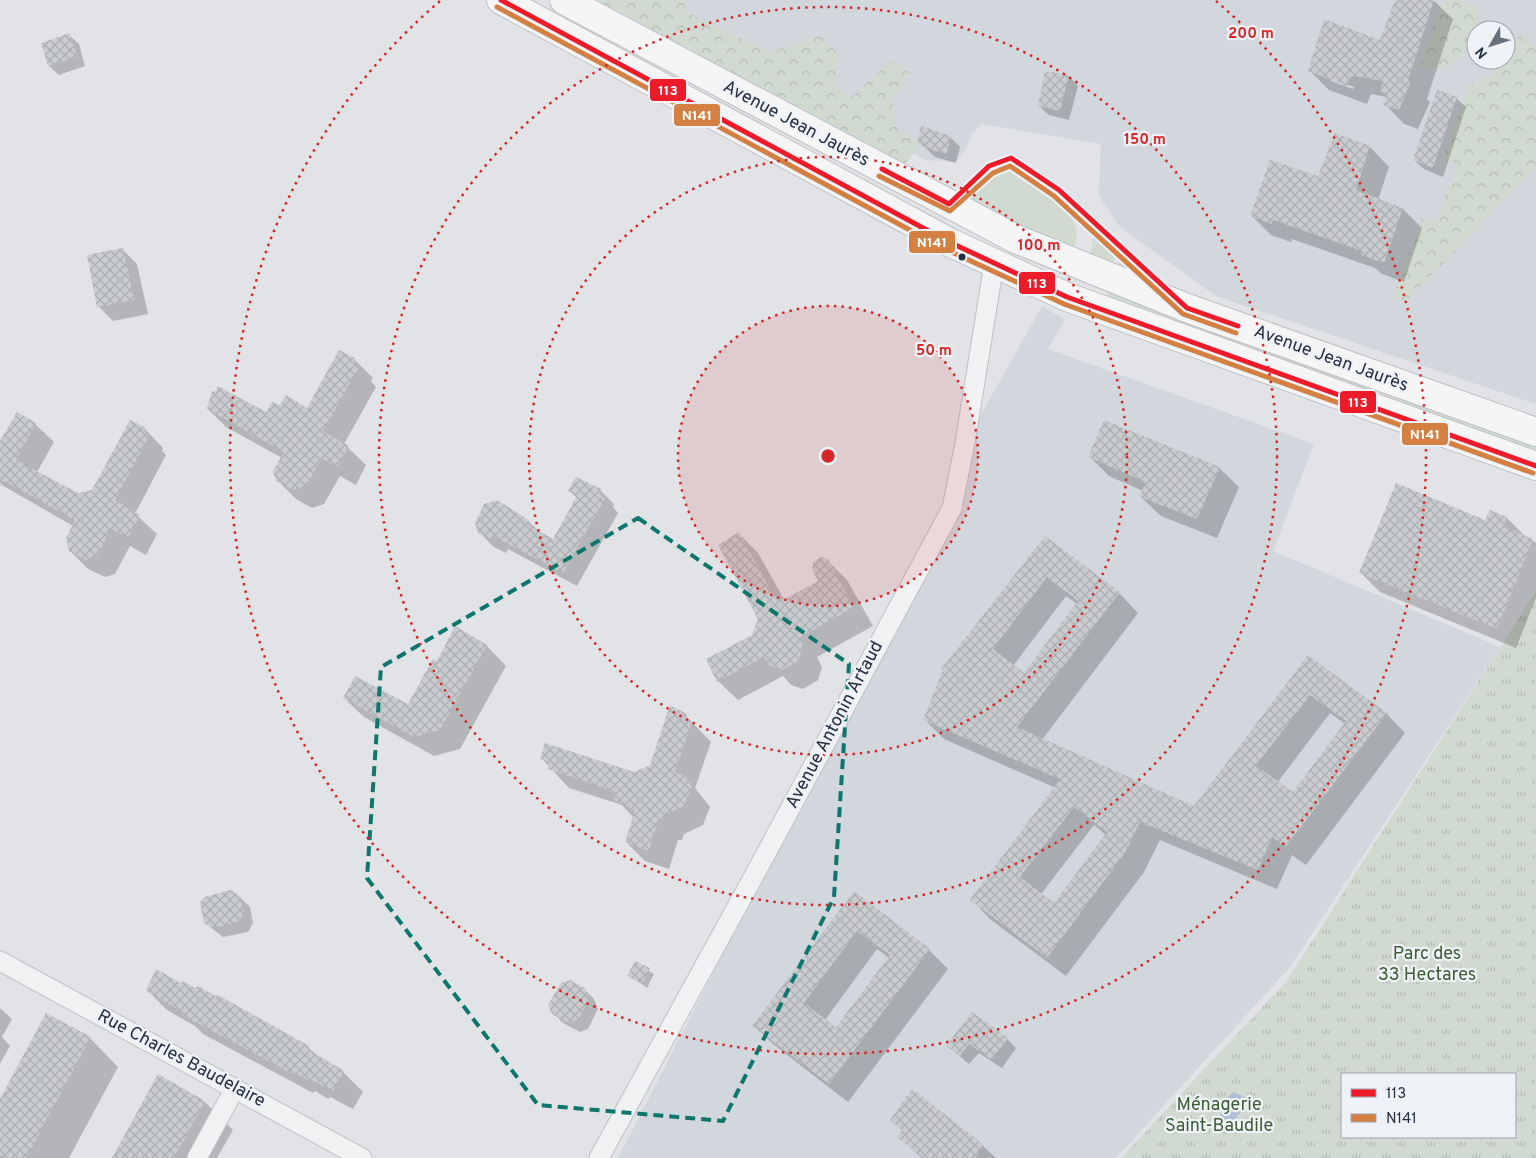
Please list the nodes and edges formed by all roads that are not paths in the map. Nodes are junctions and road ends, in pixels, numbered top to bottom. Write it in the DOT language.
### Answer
graph roads {
  1 [pos="501,0"];
  2 [pos="564,0"];
  3 [pos="994,264"];
  4 [pos="1536,432"];
  5 [pos="1536,466"];
  6 [pos="0,961"];
  7 [pos="235,1088"];
  8 [pos="197,1158"];
  9 [pos="362,1158"];
  10 [pos="599,1158"];
  1 -- 3 [label="main road, Avenue Jean Jaurès"];
  2 -- 4 [label="main road, Avenue Jean Jaurès"];
  3 -- 5 [label="main road, Avenue Jean Jaurès"];
  3 -- 10 [label="street, Avenue Antonin Artaud"];
  6 -- 7 [label="street, Rue Charles Baudelaire"];
  7 -- 8 [label="street"];
  7 -- 9 [label="street, Rue Charles Baudelaire"];
}
